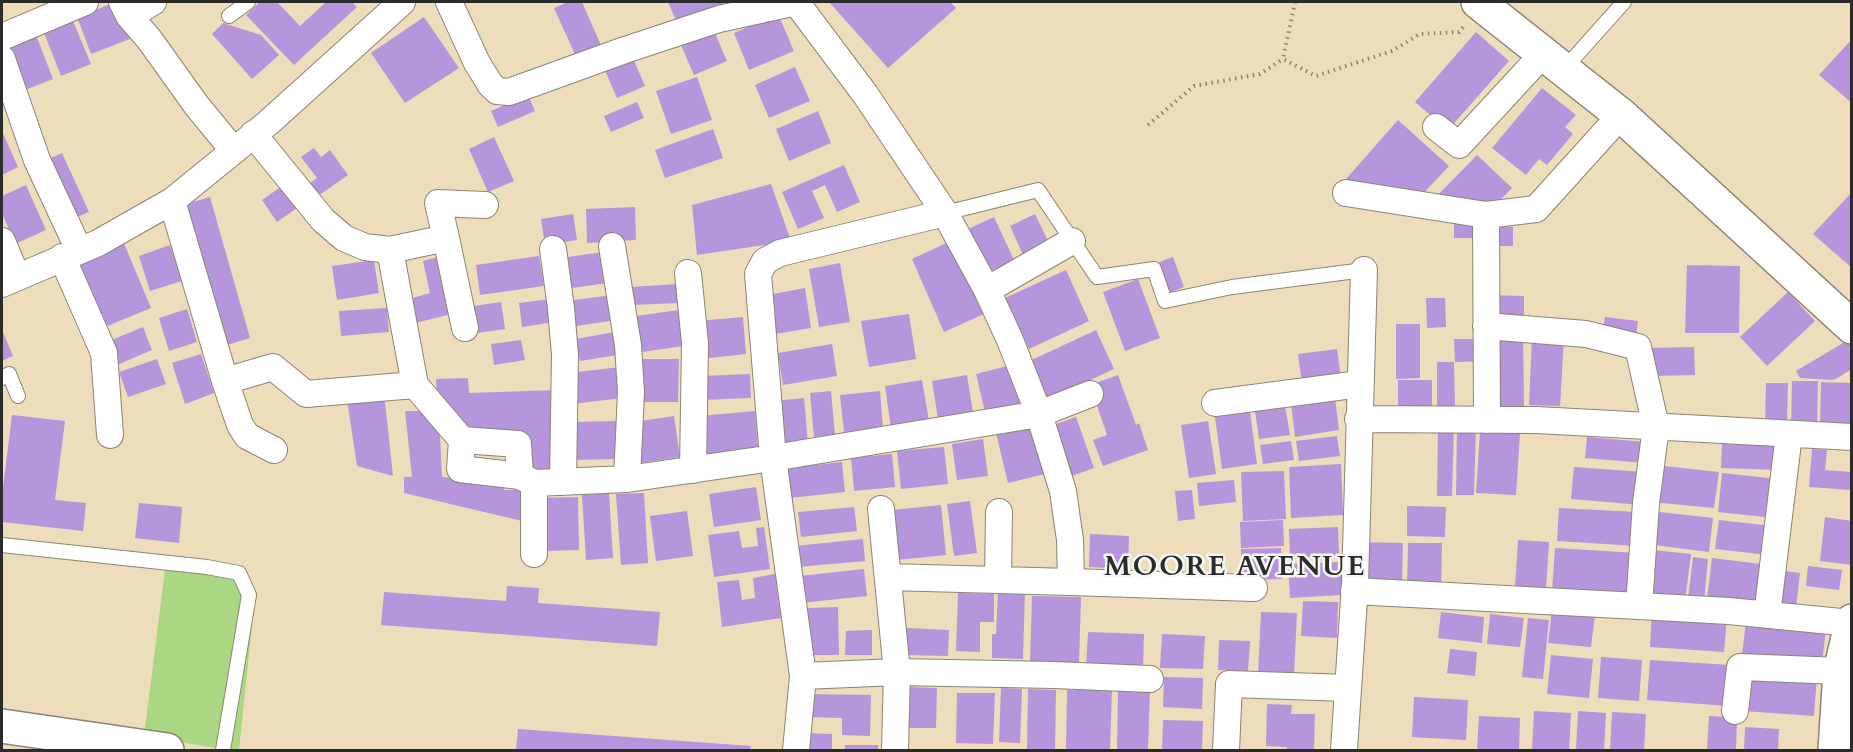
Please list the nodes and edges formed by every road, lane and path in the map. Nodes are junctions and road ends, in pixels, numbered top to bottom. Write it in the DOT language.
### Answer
graph roads {
  1 [pos="85,2"];
  2 [pos="153,2"];
  3 [pos="248,2"];
  4 [pos="449,2"];
  5 [pos="796,2"];
  6 [pos="1295,2"];
  7 [pos="1624,2"];
  8 [pos="1480,3"];
  9 [pos="388,6"];
  10 [pos="125,9"];
  11 [pos="229,16"];
  12 [pos="2,37"];
  13 [pos="2,59"];
  14 [pos="1283,59"];
  15 [pos="1554,62"];
  16 [pos="1621,116"];
  17 [pos="1149,125"];
  18 [pos="1436,127"];
  19 [pos="243,143"];
  20 [pos="1346,193"];
  21 [pos="172,201"];
  22 [pos="485,205"];
  23 [pos="945,213"];
  24 [pos="1486,215"];
  25 [pos="446,238"];
  26 [pos="2,241"];
  27 [pos="1072,241"];
  28 [pos="612,246"];
  29 [pos="553,249"];
  30 [pos="390,250"];
  31 [pos="70,254"];
  32 [pos="1364,270"];
  33 [pos="688,273"];
  34 [pos="9,281"];
  35 [pos="987,290"];
  36 [pos="1486,326"];
  37 [pos="1851,327"];
  38 [pos="465,328"];
  39 [pos="2,378"];
  40 [pos="225,381"];
  41 [pos="1360,384"];
  42 [pos="415,385"];
  43 [pos="1090,394"];
  44 [pos="18,396"];
  45 [pos="1215,403"];
  46 [pos="1039,414"];
  47 [pos="1358,419"];
  48 [pos="1487,420"];
  49 [pos="1656,427"];
  50 [pos="1789,434"];
  51 [pos="110,435"];
  52 [pos="1851,437"];
  53 [pos="274,450"];
  54 [pos="773,458"];
  55 [pos="693,470"];
  56 [pos="527,479"];
  57 [pos="627,479"];
  58 [pos="563,482"];
  59 [pos="882,509"];
  60 [pos="999,512"];
  61 [pos="2,545"];
  62 [pos="534,554"];
  63 [pos="888,577"];
  64 [pos="998,580"];
  65 [pos="1071,582"];
  66 [pos="1254,588"];
  67 [pos="1354,591"];
  68 [pos="1639,606"];
  69 [pos="1767,615"];
  70 [pos="1848,644"];
  71 [pos="897,672"];
  72 [pos="803,676"];
  73 [pos="1150,680"];
  74 [pos="1348,688"];
  75 [pos="1735,711"];
  76 [pos="2,726"];
  77 [pos="127,748"];
  78 [pos="167,750"];
  79 [pos="223,750"];
  80 [pos="796,750"];
  81 [pos="896,750"];
  82 [pos="1226,750"];
  83 [pos="1344,750"];
  84 [pos="1835,750"];
  1 -- 12 [label="street"];
  2 -- 10 [label="street"];
  3 -- 11 [label="lane"];
  4 -- 5 [label="street"];
  5 -- 23 [label="street"];
  6 -- 14 [label="path"];
  7 -- 15 [label="lane"];
  8 -- 14 [label="path"];
  8 -- 15 [label="street"];
  9 -- 19 [label="street"];
  10 -- 19 [label="street"];
  13 -- 31 [label="street"];
  14 -- 17 [label="path"];
  15 -- 16 [label="street"];
  15 -- 18 [label="street"];
  16 -- 24 [label="street"];
  16 -- 37 [label="street"];
  19 -- 21 [label="street"];
  19 -- 30 [label="street"];
  20 -- 24 [label="street"];
  21 -- 31 [label="street"];
  21 -- 40 [label="street"];
  22 -- 25 [label="street"];
  23 -- 27 [label="lane"];
  23 -- 35 [label="street"];
  23 -- 54 [label="street"];
  24 -- 36 [label="street"];
  25 -- 30 [label="street"];
  25 -- 38 [label="street"];
  26 -- 34 [label="street"];
  27 -- 32 [label="lane"];
  27 -- 35 [label="street"];
  28 -- 57 [label="street"];
  29 -- 58 [label="street"];
  30 -- 42 [label="street"];
  31 -- 34 [label="street"];
  31 -- 51 [label="street"];
  32 -- 41 [label="street"];
  33 -- 55 [label="street"];
  35 -- 46 [label="street"];
  36 -- 48 [label="street"];
  36 -- 49 [label="street"];
  39 -- 44 [label="lane"];
  40 -- 42 [label="street"];
  40 -- 53 [label="street"];
  41 -- 45 [label="street"];
  41 -- 47 [label="street"];
  42 -- 56 [label="street"];
  43 -- 46 [label="street"];
  46 -- 54 [label="street"];
  46 -- 65 [label="street"];
  47 -- 48 [label="street"];
  47 -- 67 [label="street"];
  48 -- 49 [label="street"];
  49 -- 50 [label="street"];
  49 -- 68 [label="street"];
  50 -- 52 [label="street"];
  50 -- 69 [label="street"];
  54 -- 55 [label="street"];
  54 -- 72 [label="street"];
  55 -- 57 [label="street"];
  56 -- 58 [label="street"];
  56 -- 62 [label="street"];
  57 -- 58 [label="street"];
  59 -- 63 [label="street"];
  60 -- 64 [label="street"];
  61 -- 79 [label="lane"];
  63 -- 64 [label="street"];
  63 -- 71 [label="street"];
  64 -- 65 [label="street"];
  65 -- 66 [label="street"];
  67 -- 68 [label="street"];
  67 -- 74 [label="street"];
  68 -- 69 [label="street"];
  69 -- 70 [label="street"];
  70 -- 75 [label="street"];
  70 -- 84 [label="street"];
  71 -- 72 [label="street"];
  71 -- 73 [label="street"];
  71 -- 81 [label="street"];
  72 -- 80 [label="street"];
  74 -- 82 [label="street"];
  74 -- 83 [label="street"];
  76 -- 77 [label="street"];
  77 -- 78 [label="street"];
}
